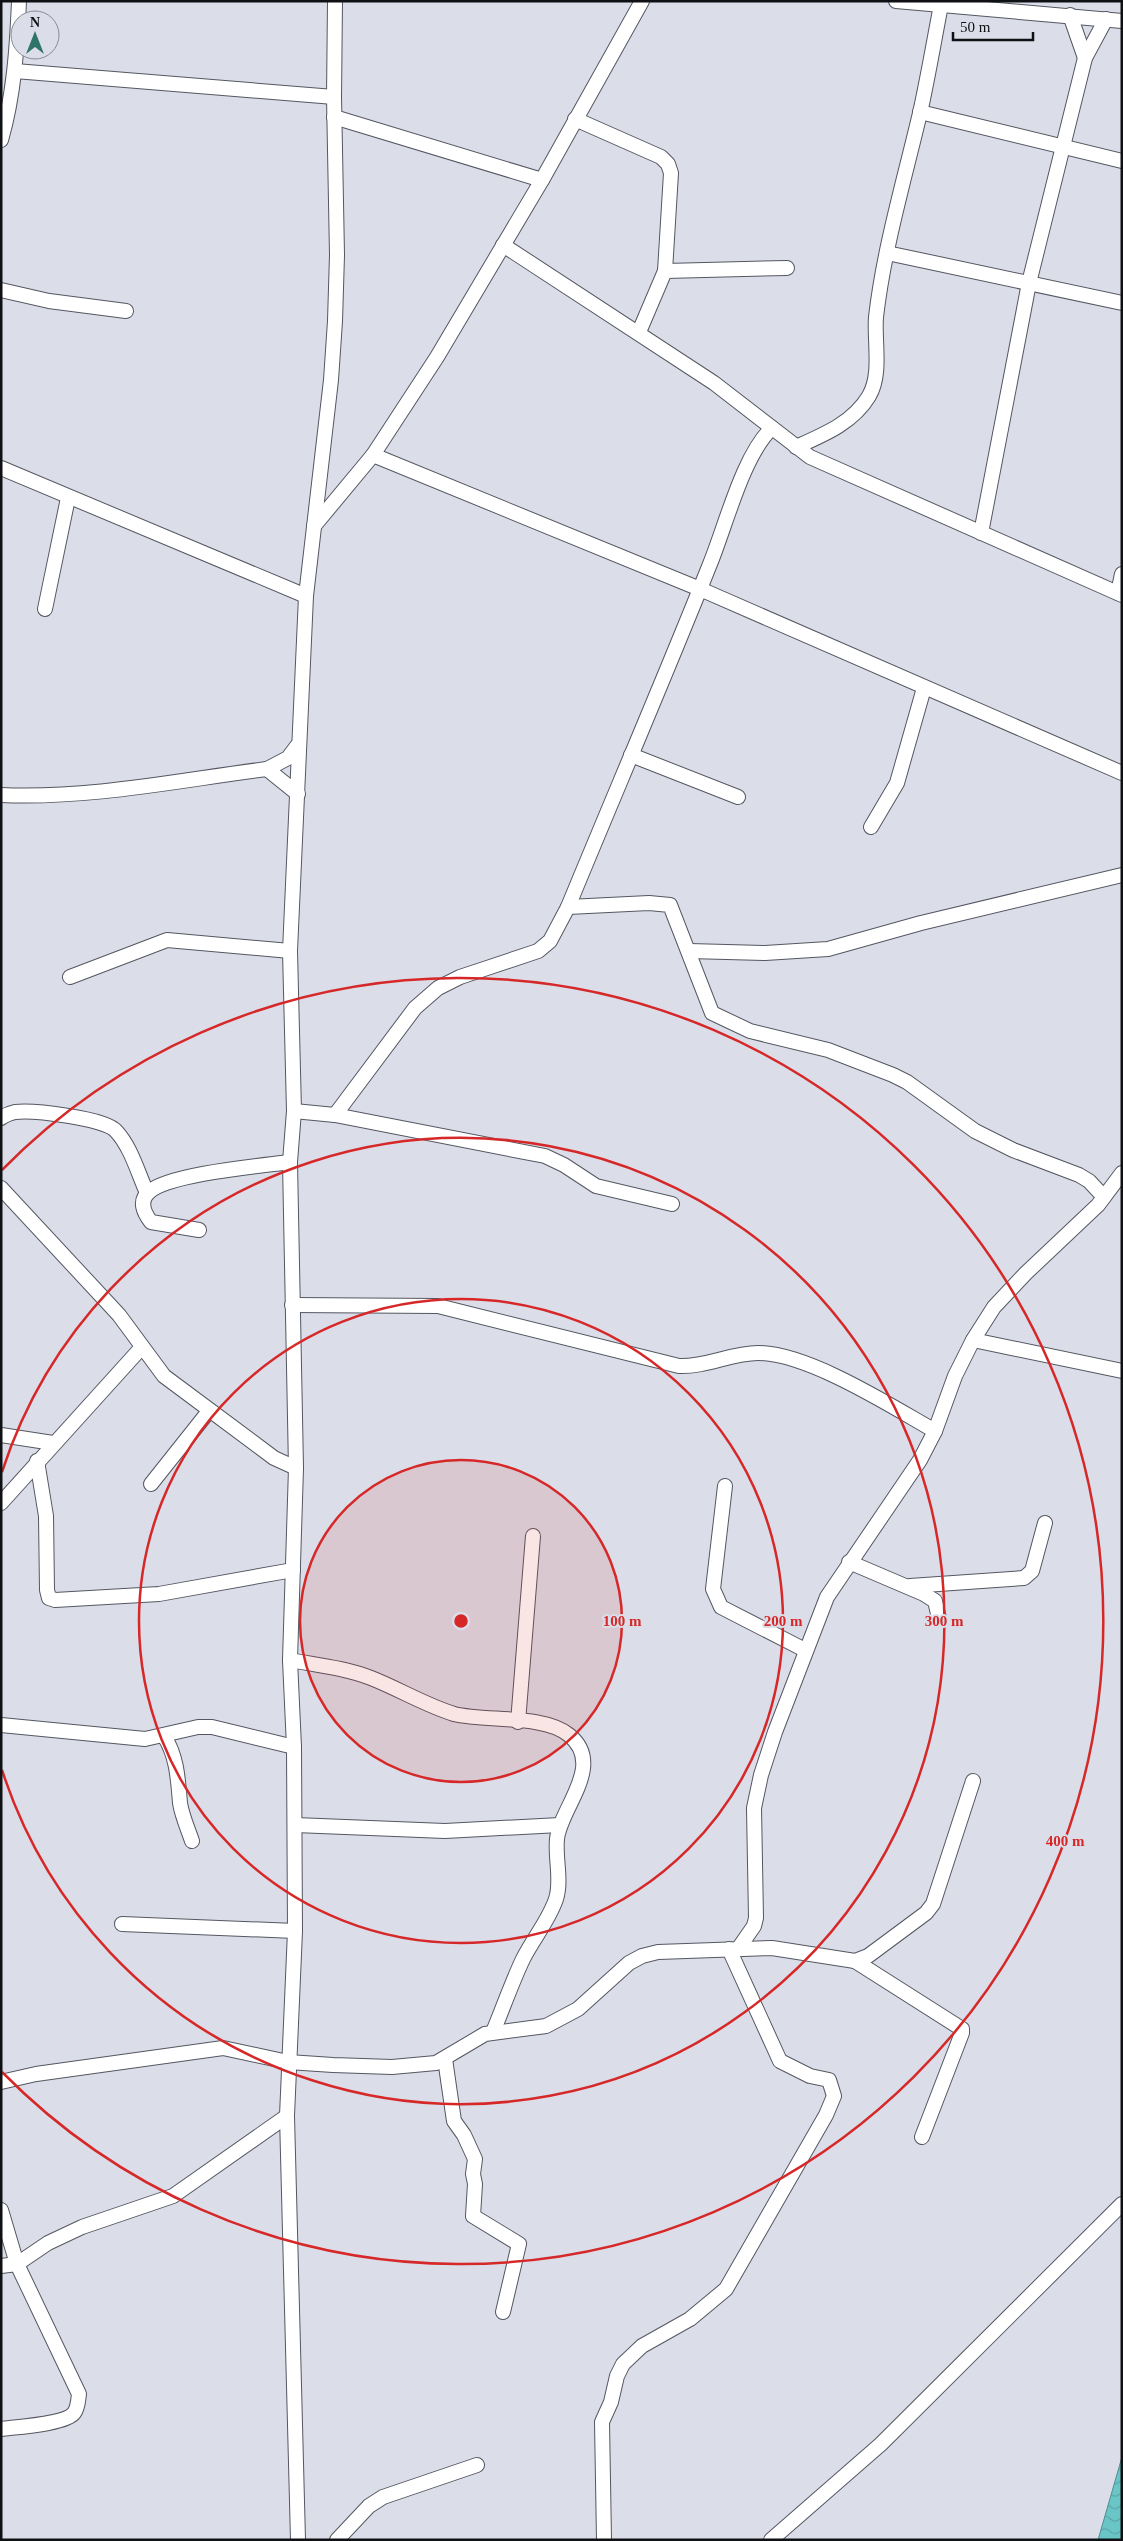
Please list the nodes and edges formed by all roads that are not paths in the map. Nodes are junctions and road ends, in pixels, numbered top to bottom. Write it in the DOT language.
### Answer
graph roads {
  1 [pos="19,1"];
  2 [pos="336,1"];
  3 [pos="642,1"];
  4 [pos="896,1"];
  5 [pos="948,4"];
  6 [pos="1070,15"];
  7 [pos="1106,19"];
  8 [pos="1122,20"];
  9 [pos="1085,58"];
  10 [pos="15,71"];
  11 [pos="334,98"];
  12 [pos="920,112"];
  13 [pos="334,117"];
  14 [pos="575,119"];
  15 [pos="2,134"];
  16 [pos="1064,147"];
  17 [pos="1122,161"];
  18 [pos="542,180"];
  19 [pos="503,245"];
  20 [pos="887,253"];
  21 [pos="787,268"];
  22 [pos="665,271"];
  23 [pos="1029,283"];
  24 [pos="1,290"];
  25 [pos="1122,303"];
  26 [pos="126,311"];
  27 [pos="639,332"];
  28 [pos="772,428"];
  29 [pos="796,447"];
  30 [pos="372,456"];
  31 [pos="1,468"];
  32 [pos="68,498"];
  33 [pos="314,527"];
  34 [pos="981,533"];
  35 [pos="1122,574"];
  36 [pos="700,589"];
  37 [pos="1120,594"];
  38 [pos="306,596"];
  39 [pos="45,609"];
  40 [pos="924,688"];
  41 [pos="297,746"];
  42 [pos="631,755"];
  43 [pos="267,769"];
  44 [pos="1122,773"];
  45 [pos="298,794"];
  46 [pos="1,795"];
  47 [pos="738,797"];
  48 [pos="872,827"];
  49 [pos="1122,876"];
  50 [pos="568,907"];
  51 [pos="290,950"];
  52 [pos="689,951"];
  53 [pos="70,977"];
  54 [pos="294,1111"];
  55 [pos="335,1115"];
  56 [pos="1,1118"];
  57 [pos="290,1162"];
  58 [pos="1122,1173"];
  59 [pos="1,1188"];
  60 [pos="147,1193"];
  61 [pos="1104,1197"];
  62 [pos="672,1204"];
  63 [pos="199,1230"];
  64 [pos="292,1305"];
  65 [pos="973,1340"];
  66 [pos="142,1347"];
  67 [pos="1122,1371"];
  68 [pos="209,1411"];
  69 [pos="935,1432"];
  70 [pos="1,1435"];
  71 [pos="53,1443"];
  72 [pos="37,1461"];
  73 [pos="296,1468"];
  74 [pos="152,1484"];
  75 [pos="725,1486"];
  76 [pos="1,1503"];
  77 [pos="1045,1523"];
  78 [pos="534,1536"];
  79 [pos="849,1562"];
  80 [pos="293,1570"];
  81 [pos="910,1586"];
  82 [pos="939,1618"];
  83 [pos="805,1650"];
  84 [pos="290,1660"];
  85 [pos="518,1722"];
  86 [pos="1,1725"];
  87 [pos="164,1736"];
  88 [pos="294,1747"];
  89 [pos="973,1781"];
  90 [pos="294,1825"];
  91 [pos="560,1825"];
  92 [pos="192,1841"];
  93 [pos="122,1924"];
  94 [pos="295,1931"];
  95 [pos="733,1949"];
  96 [pos="855,1961"];
  97 [pos="492,2032"];
  98 [pos="445,2059"];
  99 [pos="288,2062"];
  100 [pos="1,2082"];
  101 [pos="287,2116"];
  102 [pos="922,2137"];
  103 [pos="1122,2204"];
  104 [pos="1,2210"];
  105 [pos="17,2264"];
  106 [pos="1,2266"];
  107 [pos="503,2312"];
  108 [pos="1,2429"];
  109 [pos="477,2465"];
  110 [pos="298,2540"];
  111 [pos="337,2540"];
  112 [pos="604,2540"];
  113 [pos="771,2540"];
  1 -- 10 [label="street"];
  2 -- 11 [label="street"];
  3 -- 14 [label="street"];
  4 -- 5 [label="street"];
  5 -- 6 [label="street"];
  5 -- 12 [label="street"];
  6 -- 7 [label="street"];
  6 -- 9 [label="street"];
  7 -- 8 [label="street"];
  7 -- 9 [label="street"];
  9 -- 16 [label="street"];
  10 -- 11 [label="street"];
  10 -- 15 [label="street"];
  11 -- 13 [label="street"];
  12 -- 16 [label="street"];
  12 -- 20 [label="street"];
  13 -- 18 [label="street"];
  13 -- 33 [label="street"];
  14 -- 18 [label="street"];
  14 -- 22 [label="street"];
  16 -- 17 [label="street"];
  16 -- 23 [label="street"];
  18 -- 19 [label="street"];
  19 -- 27 [label="street"];
  19 -- 30 [label="street"];
  20 -- 23 [label="street"];
  20 -- 29 [label="street"];
  21 -- 22 [label="street"];
  22 -- 27 [label="street"];
  23 -- 25 [label="street"];
  23 -- 34 [label="street"];
  24 -- 26 [label="street"];
  27 -- 28 [label="street"];
  28 -- 29 [label="street"];
  28 -- 36 [label="street"];
  29 -- 34 [label="street"];
  30 -- 33 [label="street"];
  30 -- 36 [label="street"];
  31 -- 32 [label="street"];
  32 -- 38 [label="street"];
  32 -- 39 [label="street"];
  33 -- 38 [label="street"];
  34 -- 37 [label="street"];
  35 -- 37 [label="street"];
  36 -- 40 [label="street"];
  36 -- 42 [label="street"];
  38 -- 41 [label="street"];
  40 -- 44 [label="street"];
  40 -- 48 [label="street"];
  41 -- 43 [label="street"];
  41 -- 45 [label="street"];
  42 -- 47 [label="street"];
  42 -- 50 [label="street"];
  43 -- 45 [label="street"];
  43 -- 46 [label="street"];
  45 -- 51 [label="street"];
  49 -- 52 [label="street"];
  50 -- 52 [label="street"];
  50 -- 55 [label="street"];
  51 -- 53 [label="street"];
  51 -- 54 [label="street"];
  52 -- 61 [label="street"];
  54 -- 55 [label="street"];
  54 -- 57 [label="street"];
  55 -- 62 [label="street"];
  56 -- 60 [label="street"];
  57 -- 60 [label="street"];
  57 -- 64 [label="street"];
  58 -- 61 [label="street"];
  59 -- 66 [label="street"];
  60 -- 63 [label="street"];
  61 -- 65 [label="street"];
  64 -- 69 [label="street"];
  64 -- 73 [label="street"];
  65 -- 67 [label="street"];
  65 -- 69 [label="street"];
  66 -- 68 [label="street"];
  66 -- 71 [label="street"];
  68 -- 73 [label="street"];
  68 -- 74 [label="street"];
  69 -- 79 [label="street"];
  70 -- 71 [label="street"];
  71 -- 72 [label="street"];
  72 -- 76 [label="street"];
  72 -- 80 [label="street"];
  73 -- 80 [label="street"];
  75 -- 83 [label="street"];
  77 -- 81 [label="street"];
  78 -- 85 [label="street"];
  79 -- 81 [label="street"];
  79 -- 83 [label="street"];
  80 -- 84 [label="street"];
  81 -- 82 [label="street"];
  83 -- 95 [label="street"];
  84 -- 85 [label="street"];
  84 -- 88 [label="street"];
  85 -- 91 [label="street"];
  86 -- 87 [label="street"];
  87 -- 88 [label="street"];
  87 -- 92 [label="street"];
  88 -- 90 [label="street"];
  89 -- 96 [label="street"];
  90 -- 91 [label="street"];
  90 -- 94 [label="street"];
  91 -- 97 [label="street"];
  93 -- 94 [label="street"];
  94 -- 99 [label="street"];
  95 -- 96 [label="street"];
  95 -- 97 [label="street"];
  95 -- 112 [label="street"];
  96 -- 102 [label="street"];
  97 -- 98 [label="street"];
  98 -- 99 [label="street"];
  98 -- 107 [label="street"];
  99 -- 100 [label="street"];
  99 -- 101 [label="street"];
  101 -- 105 [label="street"];
  101 -- 110 [label="street"];
  103 -- 113 [label="street"];
  104 -- 105 [label="street"];
  105 -- 106 [label="street"];
  105 -- 108 [label="street"];
  109 -- 111 [label="street"];
}
